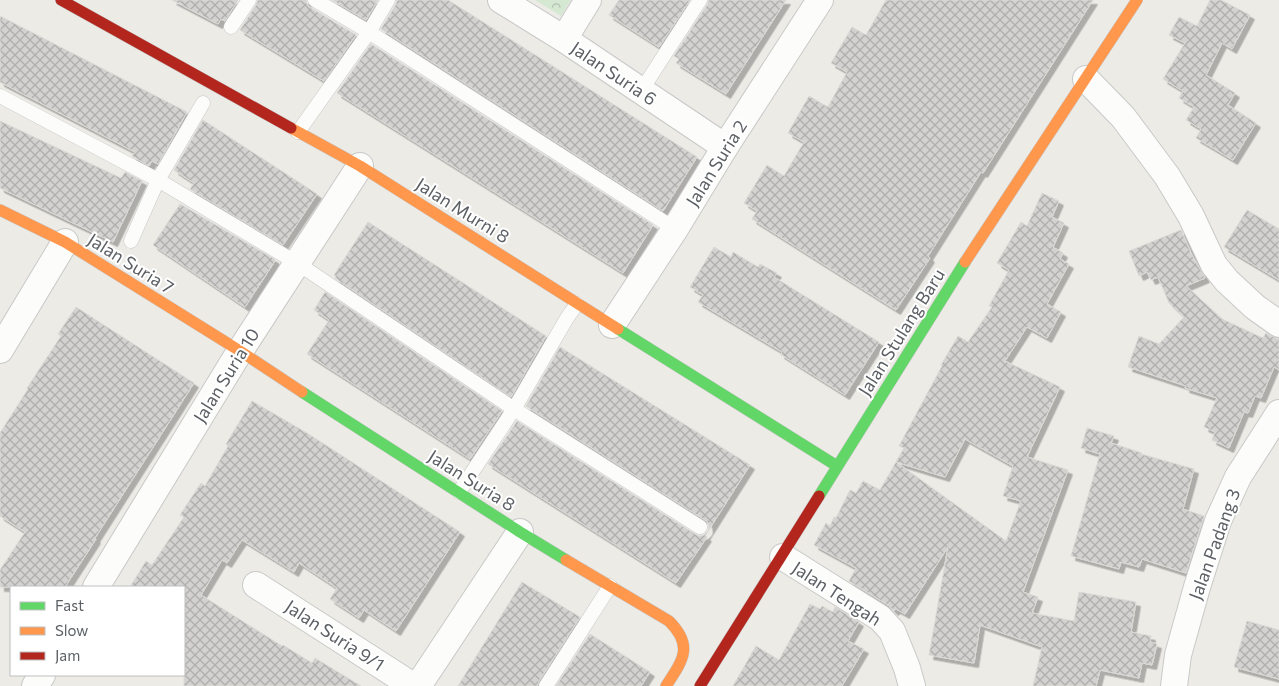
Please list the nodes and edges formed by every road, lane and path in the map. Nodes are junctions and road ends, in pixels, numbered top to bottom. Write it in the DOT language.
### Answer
graph roads {
  1 [pos="61,0"];
  2 [pos="249,0"];
  3 [pos="315,0"];
  4 [pos="388,0"];
  5 [pos="501,0"];
  6 [pos="588,0"];
  7 [pos="700,0"];
  8 [pos="820,0"];
  9 [pos="1137,0"];
  10 [pos="230,27"];
  11 [pos="369,32"];
  12 [pos="564,39"];
  13 [pos="1086,79"];
  14 [pos="642,92"];
  15 [pos="0,96"];
  16 [pos="203,103"];
  17 [pos="298,132"];
  18 [pos="725,147"];
  19 [pos="360,166"];
  20 [pos="158,180"];
  21 [pos="0,210"];
  22 [pos="675,229"];
  23 [pos="131,241"];
  24 [pos="65,242"];
  25 [pos="297,263"];
  26 [pos="577,304"];
  27 [pos="1279,324"];
  28 [pos="612,326"];
  29 [pos="0,350"];
  30 [pos="240,352"];
  31 [pos="514,409"];
  32 [pos="1279,413"];
  33 [pos="837,466"];
  34 [pos="459,492"];
  35 [pos="700,527"];
  36 [pos="520,532"];
  37 [pos="782,557"];
  38 [pos="256,584"];
  39 [pos="97,586"];
  40 [pos="610,586"];
  41 [pos="413,686"];
  42 [pos="418,686"];
  43 [pos="546,686"];
  44 [pos="666,686"];
  45 [pos="700,686"];
  46 [pos="912,686"];
  47 [pos="1174,686"];
  1 -- 17 [label="street, Jalan Murni 8"];
  2 -- 10 [label="lane"];
  3 -- 11 [label="lane"];
  4 -- 11 [label="lane"];
  5 -- 12 [label="street, Jalan Suria 6"];
  6 -- 12 [label="street"];
  7 -- 14 [label="lane"];
  8 -- 18 [label="street, Jalan Suria 2"];
  9 -- 13 [label="street, Jalan Stulang Baru"];
  11 -- 17 [label="lane"];
  11 -- 22 [label="lane"];
  12 -- 14 [label="street, Jalan Suria 6"];
  13 -- 27 [label="street"];
  13 -- 33 [label="street, Jalan Stulang Baru"];
  14 -- 18 [label="street, Jalan Suria 6"];
  15 -- 20 [label="lane"];
  16 -- 20 [label="lane"];
  17 -- 19 [label="street, Jalan Murni 8"];
  18 -- 22 [label="street, Jalan Suria 2"];
  19 -- 25 [label="street, Jalan Suria 10"];
  19 -- 26 [label="street, Jalan Murni 8"];
  20 -- 23 [label="lane"];
  20 -- 25 [label="lane"];
  21 -- 24 [label="street, Jalan Suria 7"];
  22 -- 28 [label="street, Jalan Suria 2"];
  24 -- 29 [label="street"];
  24 -- 30 [label="street, Jalan Suria 7"];
  25 -- 30 [label="street, Jalan Suria 10"];
  25 -- 31 [label="lane"];
  26 -- 28 [label="street, Jalan Murni 8"];
  26 -- 31 [label="lane"];
  28 -- 33 [label="street, Jalan Murni 8"];
  30 -- 34 [label="street, Jalan Suria 8"];
  30 -- 39 [label="street, Jalan Suria 10"];
  31 -- 34 [label="lane"];
  31 -- 35 [label="lane"];
  32 -- 47 [label="street, Jalan Padang 3"];
  33 -- 37 [label="street, Jalan Stulang Baru"];
  34 -- 36 [label="street, Jalan Suria 8"];
  36 -- 40 [label="street, Jalan Suria 8"];
  36 -- 42 [label="street"];
  37 -- 45 [label="street, Jalan Stulang Baru"];
  37 -- 46 [label="street, Jalan Tengah"];
  38 -- 41 [label="street, Jalan Suria 9/1"];
  40 -- 43 [label="lane"];
  40 -- 44 [label="street, Jalan Suria 8"];
}
